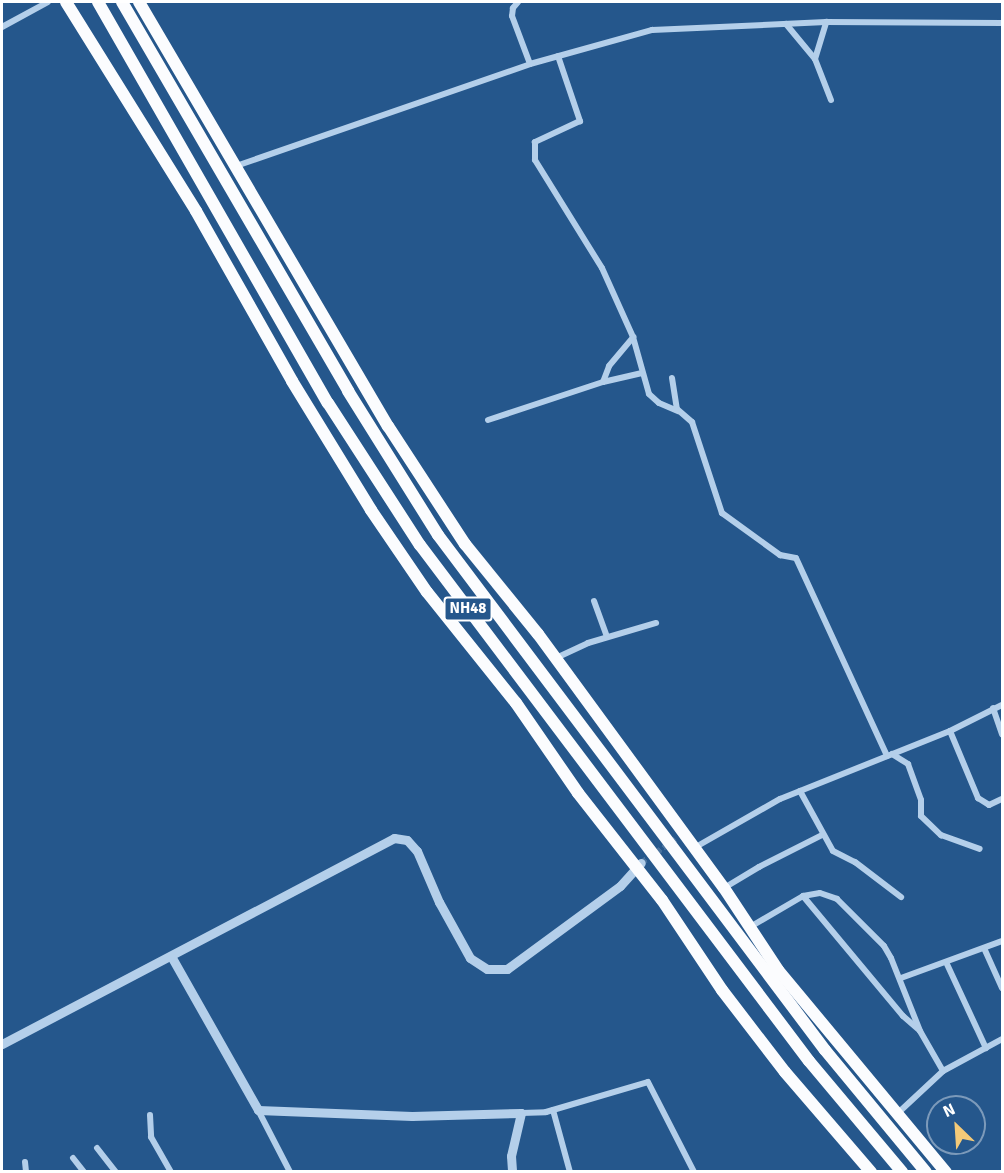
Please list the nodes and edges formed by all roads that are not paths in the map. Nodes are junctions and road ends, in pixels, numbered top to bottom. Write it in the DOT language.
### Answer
graph roads {
  1 [pos="48,2"];
  2 [pos="66,2"];
  3 [pos="98,2"];
  4 [pos="122,2"];
  5 [pos="140,2"];
  6 [pos="518,2"];
  7 [pos="826,22"];
  8 [pos="1002,23"];
  9 [pos="786,24"];
  10 [pos="2,27"];
  11 [pos="558,56"];
  12 [pos="814,59"];
  13 [pos="530,64"];
  14 [pos="831,100"];
  15 [pos="236,166"];
  16 [pos="240,249"];
  17 [pos="223,258"];
  18 [pos="633,337"];
  19 [pos="642,373"];
  20 [pos="672,378"];
  21 [pos="603,382"];
  22 [pos="681,412"];
  23 [pos="488,420"];
  24 [pos="594,601"];
  25 [pos="657,623"];
  26 [pos="607,637"];
  27 [pos="556,658"];
  28 [pos="1002,705"];
  29 [pos="993,708"];
  30 [pos="950,731"];
  31 [pos="1002,734"];
  32 [pos="890,755"];
  33 [pos="800,791"];
  34 [pos="1002,799"];
  35 [pos="822,835"];
  36 [pos="694,848"];
  37 [pos="980,849"];
  38 [pos="639,866"];
  39 [pos="724,888"];
  40 [pos="803,896"];
  41 [pos="902,897"];
  42 [pos="750,927"];
  43 [pos="1002,941"];
  44 [pos="984,948"];
  45 [pos="171,956"];
  46 [pos="946,962"];
  47 [pos="902,978"];
  48 [pos="1002,988"];
  49 [pos="920,1031"];
  50 [pos="1002,1039"];
  51 [pos="2,1044"];
  52 [pos="986,1048"];
  53 [pos="942,1071"];
  54 [pos="258,1110"];
  55 [pos="553,1110"];
  56 [pos="521,1113"];
  57 [pos="898,1113"];
  58 [pos="150,1115"];
  59 [pos="97,1148"];
  60 [pos="74,1158"];
  61 [pos="25,1162"];
  62 [pos="26,1172"];
  63 [pos="84,1172"];
  64 [pos="116,1172"];
  65 [pos="171,1172"];
  66 [pos="290,1172"];
  67 [pos="512,1172"];
  68 [pos="570,1172"];
  69 [pos="694,1172"];
  70 [pos="871,1172"];
  71 [pos="902,1172"];
  72 [pos="926,1172"];
  73 [pos="946,1172"];
  1 -- 10 [label="street"];
  2 -- 17 [label="highway"];
  3 -- 16 [label="highway, NH48"];
  4 -- 72 [label="highway, NH48"];
  5 -- 15 [label="highway"];
  6 -- 13 [label="street"];
  7 -- 8 [label="street"];
  7 -- 9 [label="street"];
  7 -- 12 [label="street"];
  9 -- 11 [label="street"];
  9 -- 12 [label="street"];
  11 -- 13 [label="street"];
  11 -- 18 [label="street"];
  12 -- 14 [label="street"];
  13 -- 15 [label="street"];
  15 -- 27 [label="highway"];
  16 -- 17 [label="highway"];
  16 -- 71 [label="highway, NH48"];
  17 -- 38 [label="highway"];
  18 -- 19 [label="street"];
  18 -- 21 [label="street"];
  19 -- 21 [label="street"];
  19 -- 22 [label="street"];
  20 -- 22 [label="street"];
  21 -- 23 [label="street"];
  22 -- 32 [label="street"];
  24 -- 26 [label="street"];
  25 -- 26 [label="street"];
  26 -- 27 [label="street"];
  27 -- 36 [label="highway"];
  28 -- 29 [label="street"];
  29 -- 30 [label="street"];
  29 -- 31 [label="street"];
  30 -- 32 [label="street"];
  30 -- 34 [label="street"];
  32 -- 33 [label="street"];
  32 -- 37 [label="street"];
  33 -- 35 [label="street"];
  33 -- 36 [label="street"];
  35 -- 39 [label="street"];
  35 -- 41 [label="street"];
  36 -- 39 [label="highway"];
  38 -- 45 [label="street"];
  38 -- 70 [label="highway"];
  39 -- 42 [label="highway"];
  40 -- 42 [label="street"];
  40 -- 47 [label="street"];
  40 -- 49 [label="street"];
  42 -- 57 [label="highway"];
  43 -- 44 [label="street"];
  44 -- 46 [label="street"];
  44 -- 48 [label="street"];
  45 -- 51 [label="street"];
  45 -- 54 [label="street"];
  46 -- 47 [label="street"];
  46 -- 52 [label="street"];
  47 -- 49 [label="street"];
  49 -- 53 [label="street"];
  50 -- 52 [label="street"];
  52 -- 53 [label="street"];
  53 -- 57 [label="street"];
  54 -- 56 [label="street"];
  54 -- 66 [label="street"];
  55 -- 56 [label="street"];
  55 -- 68 [label="street"];
  55 -- 69 [label="street"];
  56 -- 67 [label="street"];
  57 -- 73 [label="highway"];
  58 -- 65 [label="street"];
  59 -- 64 [label="street"];
  60 -- 63 [label="street"];
  61 -- 62 [label="street"];
}
